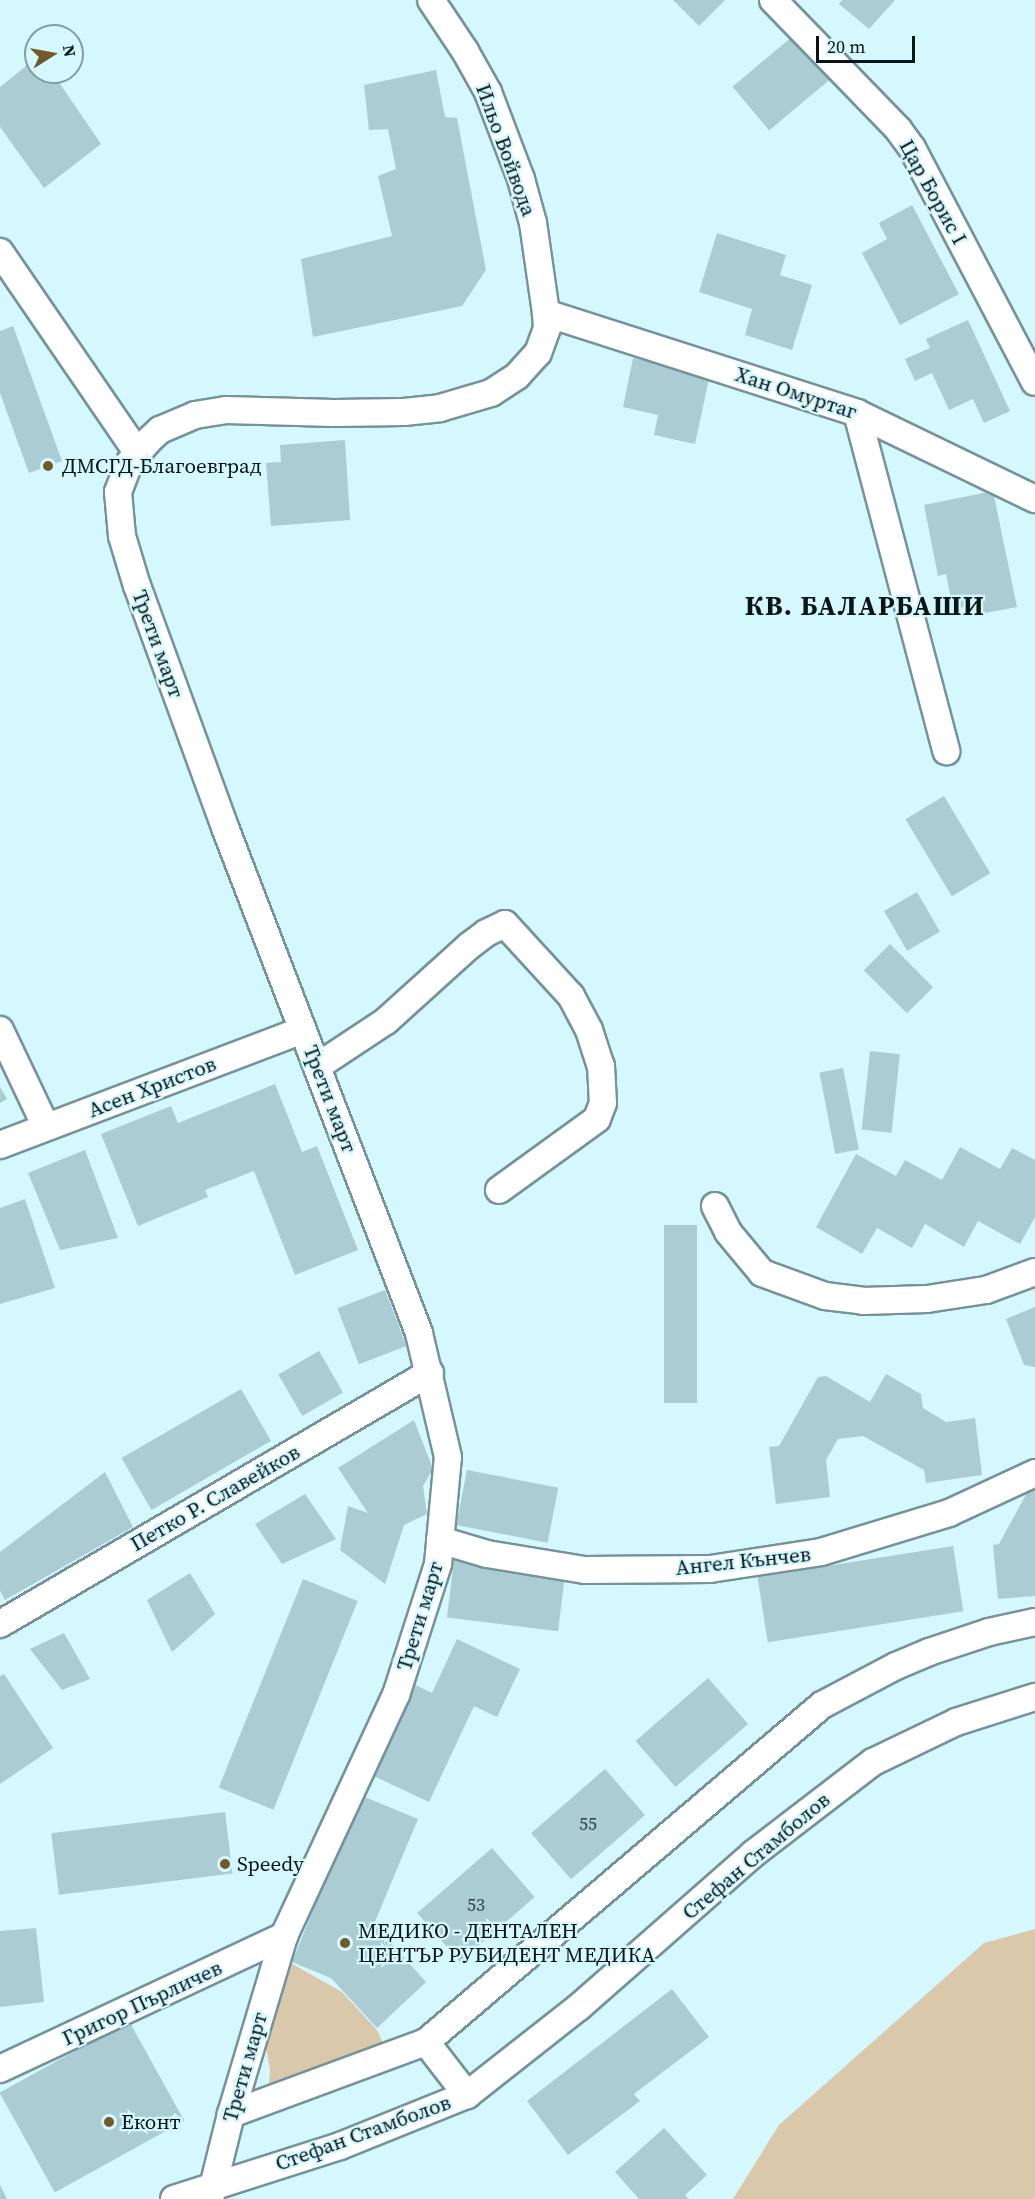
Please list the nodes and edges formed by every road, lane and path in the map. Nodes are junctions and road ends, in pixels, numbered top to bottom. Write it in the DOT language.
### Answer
graph roads {
  1 [pos="431,0"];
  2 [pos="773,0"];
  3 [pos="0,252"];
  4 [pos="546,313"];
  5 [pos="1035,382"];
  6 [pos="857,412"];
  7 [pos="137,452"];
  8 [pos="1035,499"];
  9 [pos="946,751"];
  10 [pos="0,1030"];
  11 [pos="303,1030"];
  12 [pos="318,1066"];
  13 [pos="46,1127"];
  14 [pos="0,1145"];
  15 [pos="499,1190"];
  16 [pos="715,1206"];
  17 [pos="1035,1272"];
  18 [pos="430,1372"];
  19 [pos="1035,1473"];
  20 [pos="441,1540"];
  21 [pos="1035,1622"];
  22 [pos="0,1624"];
  23 [pos="1035,1696"];
  24 [pos="284,1936"];
  25 [pos="426,2042"];
  26 [pos="0,2069"];
  27 [pos="467,2095"];
  28 [pos="231,2114"];
  29 [pos="212,2192"];
  30 [pos="174,2199"];
  1 -- 4 [label="street, Ильо Войвода"];
  2 -- 5 [label="street, Цар Борис I"];
  3 -- 7 [label="street"];
  4 -- 6 [label="street, Хан Омуртаг"];
  4 -- 7 [label="street, Трети март"];
  6 -- 8 [label="street, Хан Омуртаг"];
  6 -- 9 [label="street"];
  7 -- 11 [label="street, Трети март"];
  10 -- 13 [label="street"];
  11 -- 12 [label="street, Трети март"];
  11 -- 13 [label="street, Асен Христов"];
  12 -- 15 [label="street"];
  12 -- 18 [label="street, Трети март"];
  13 -- 14 [label="street, Асен Христов"];
  16 -- 17 [label="street"];
  18 -- 20 [label="street, Трети март"];
  18 -- 22 [label="street, Петко Р. Славейков"];
  19 -- 20 [label="street, Ангел Кънчев"];
  20 -- 24 [label="street, Трети март"];
  21 -- 25 [label="street"];
  23 -- 27 [label="street, Стефан Стамболов"];
  24 -- 26 [label="street, Григор Пърличев"];
  24 -- 28 [label="street, Трети март"];
  25 -- 27 [label="street"];
  25 -- 28 [label="street"];
  27 -- 29 [label="street, Стефан Стамболов"];
  28 -- 29 [label="street, Трети март"];
  29 -- 30 [label="street, Стефан Стамболов"];
}
